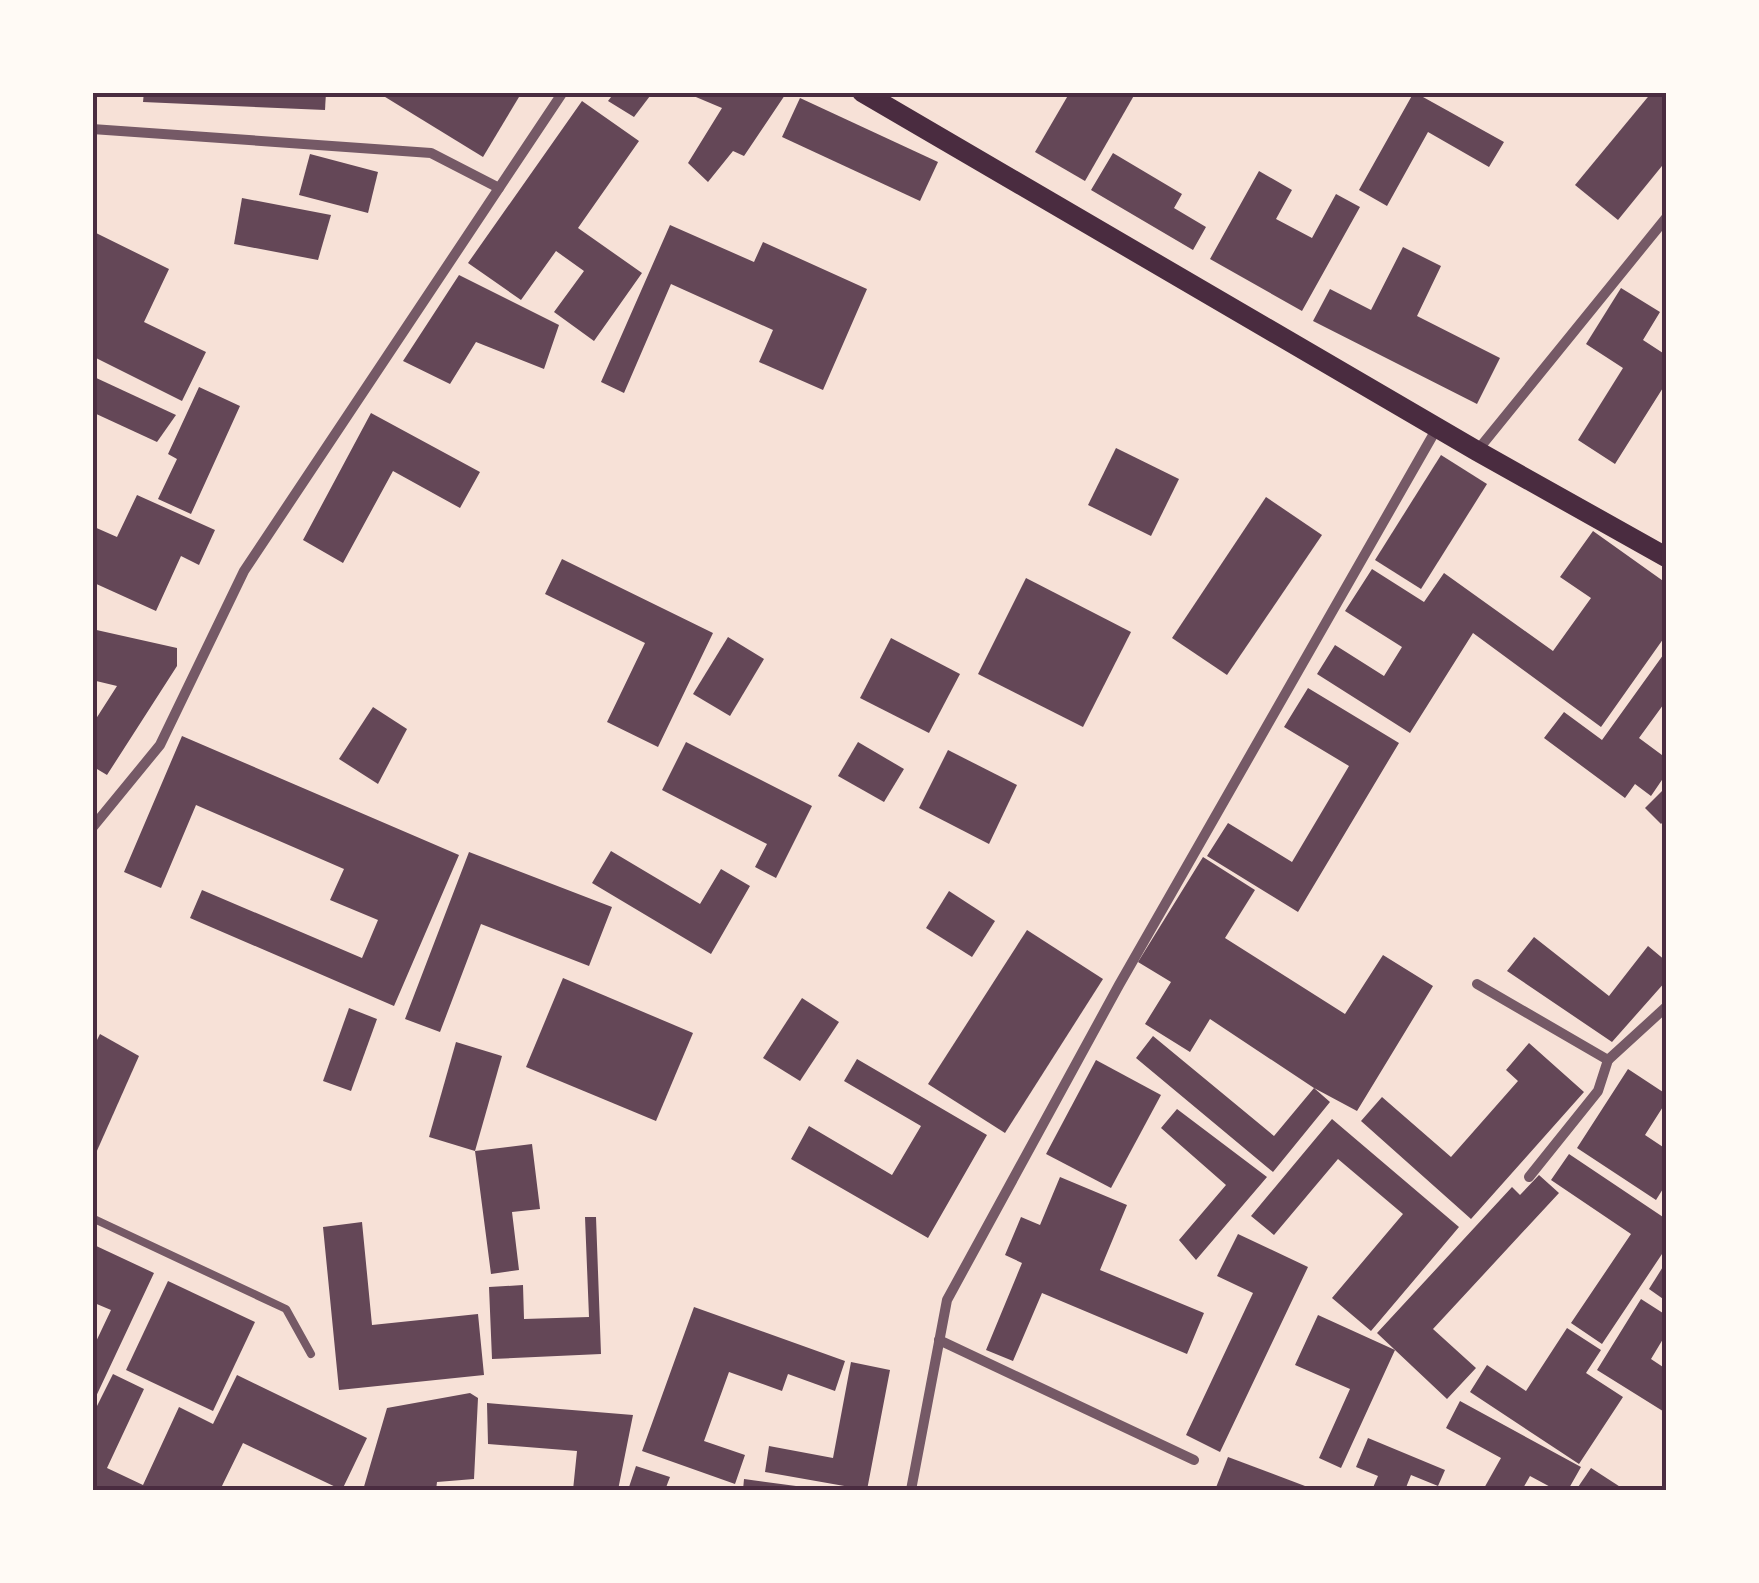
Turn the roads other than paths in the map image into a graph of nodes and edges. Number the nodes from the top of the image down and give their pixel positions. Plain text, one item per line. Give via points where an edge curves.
1 (564, 92) edge
2 (862, 92) edge
3 (92, 129) edge
4 (499, 188) junction
5 (1666, 218) edge
6 (1438, 428) junction
7 (1477, 451) junction
8 (1666, 557) edge
9 (92, 828) edge
10 (1477, 984) dead end
11 (1666, 1007) edge
12 (1608, 1060) junction
13 (1529, 1177) dead end
14 (92, 1218) edge
15 (939, 1340) junction
16 (311, 1354) dead end
17 (1194, 1460) dead end
18 (911, 1490) edge

1 - 4 street
2 - 6 main road
3 - 4 street via 431,153
4 - 9 street via 244,570 160,745
5 - 7 street
6 - 7 main road
6 - 15 street via 1109,1002 947,1300
7 - 8 main road
10 - 12 street
11 - 12 street
12 - 13 street via 1598,1091
14 - 16 lane via 286,1308
15 - 17 street
15 - 18 street

